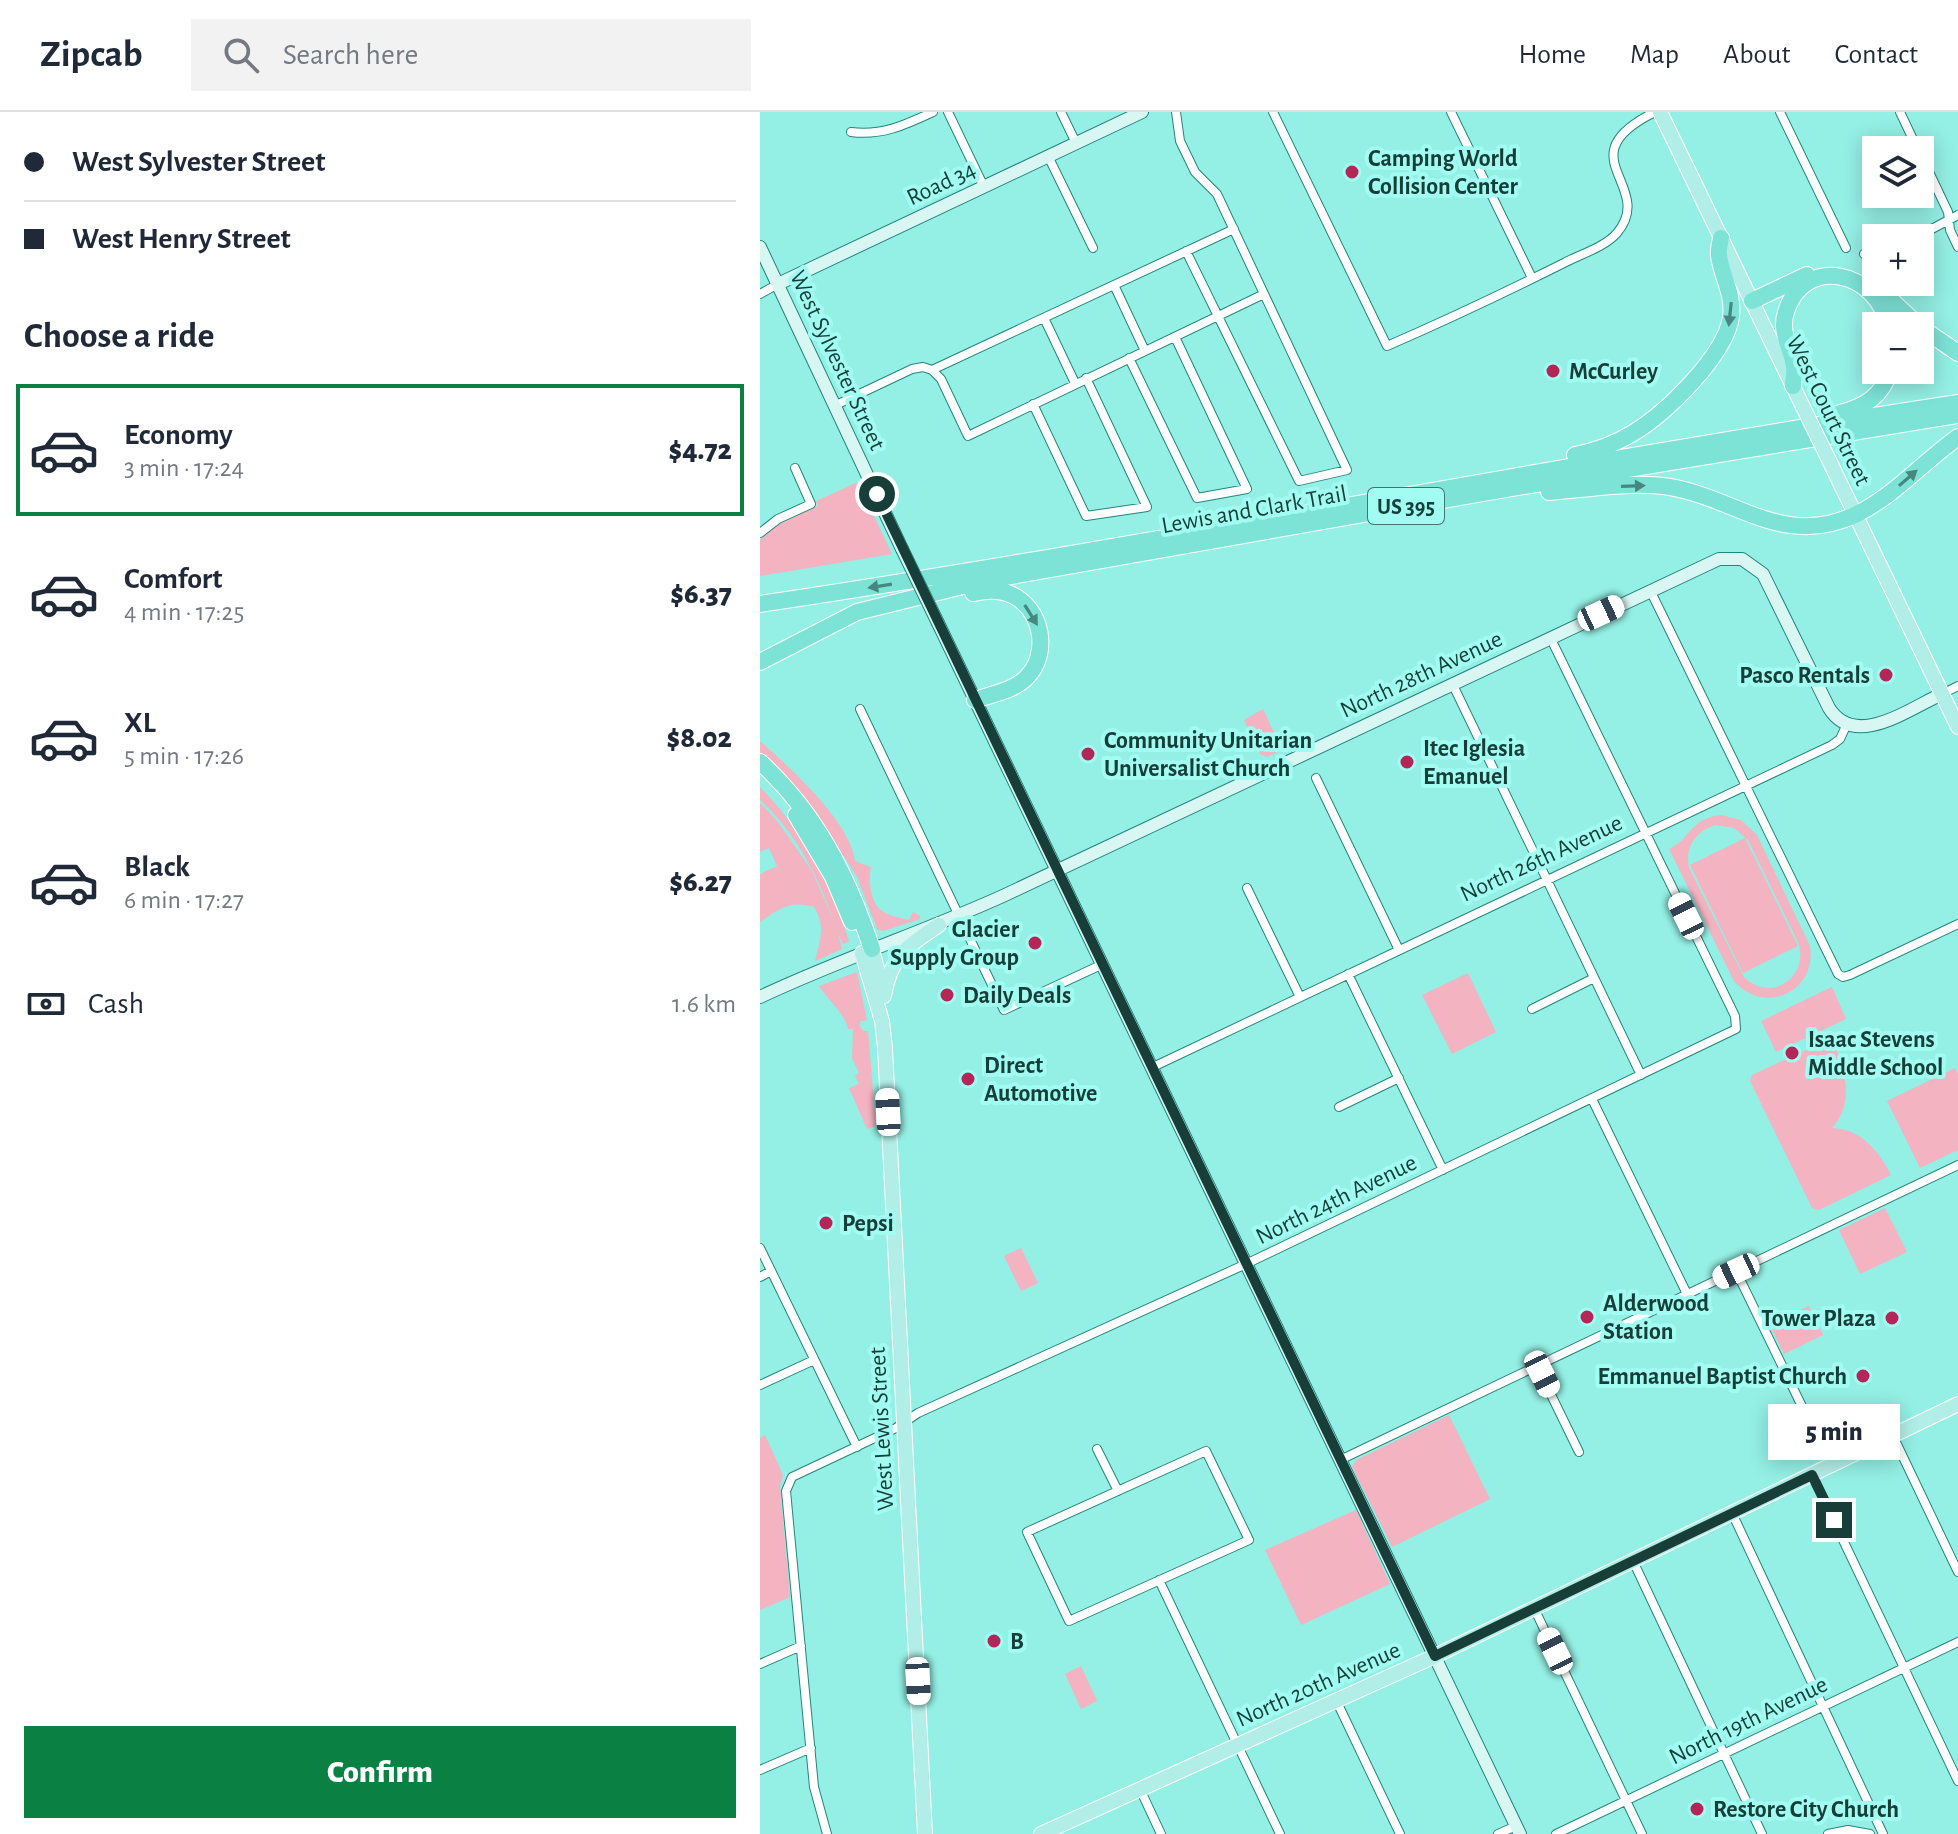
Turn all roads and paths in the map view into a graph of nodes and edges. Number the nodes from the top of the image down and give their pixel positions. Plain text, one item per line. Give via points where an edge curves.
1 (933, 112) edge
2 (948, 112) edge
3 (1061, 112) edge
4 (1142, 112) edge
5 (1176, 112) edge
6 (1273, 112) edge
7 (1451, 112) edge
8 (1657, 112) edge
9 (1780, 112) edge
10 (1900, 112) edge
11 (851, 132) dead end
12 (1911, 136) edge
13 (1076, 143) junction
14 (1048, 156) junction
15 (1934, 183) edge
16 (984, 187) junction
17 (1958, 215) edge
18 (1949, 221) junction
19 (1934, 228) edge
20 (1234, 229) junction
21 (1721, 238) junction
22 (760, 247) edge
23 (1958, 247) edge
24 (1093, 248) dead end
25 (1846, 248) dead end
26 (1186, 251) junction
27 (1532, 278) junction
28 (778, 284) junction
29 (1114, 285) junction
30 (760, 294) edge
31 (1264, 294) junction
32 (1752, 301) junction
33 (1883, 312) edge
34 (1903, 312) edge
35 (1218, 317) junction
36 (1044, 318) junction
37 (1175, 337) junction
38 (1934, 337) edge
39 (1145, 351) junction
40 (1958, 353) edge
41 (1129, 358) junction
42 (932, 370) junction
43 (1086, 378) junction
44 (1075, 383) junction
45 (1885, 384) edge
46 (1793, 386) junction
47 (1958, 403) edge
48 (1033, 404) junction
49 (836, 405) junction
50 (1958, 415) edge
51 (1818, 424) junction
52 (1958, 437) edge
53 (795, 468) dead end
54 (1524, 473) junction
55 (1500, 490) junction
56 (1855, 515) junction
57 (760, 533) edge
58 (1650, 590) junction
59 (760, 604) edge
60 (827, 625) junction
61 (1550, 637) junction
62 (760, 662) edge
63 (1452, 683) junction
64 (1958, 686) edge
65 (1942, 694) junction
66 (975, 700) junction
67 (860, 709) dead end
68 (1847, 724) junction
69 (1958, 727) edge
70 (760, 762) edge
71 (760, 776) edge
72 (1316, 778) dead end
73 (1745, 786) junction
74 (1646, 833) junction
75 (1058, 870) junction
76 (1547, 880) junction
77 (1247, 888) dead end
78 (959, 916) junction
79 (1958, 924) edge
80 (939, 925) junction
81 (1399, 950) junction
82 (867, 951) junction
83 (1103, 964) junction
84 (1348, 974) junction
85 (1594, 978) junction
86 (884, 996) junction
87 (760, 997) edge
88 (1300, 997) junction
89 (1532, 1009) dead end
90 (882, 1021) junction
91 (1153, 1067) junction
92 (1641, 1075) junction
93 (1399, 1078) junction
94 (1592, 1099) junction
95 (1339, 1107) dead end
96 (1958, 1165) edge
97 (1443, 1170) junction
98 (760, 1248) edge
99 (1246, 1264) junction
100 (771, 1271) junction
101 (1736, 1271) junction
102 (760, 1277) edge
103 (1687, 1294) junction
104 (814, 1360) junction
105 (1537, 1366) junction
106 (760, 1385) edge
107 (1958, 1404) edge
108 (904, 1422) junction
109 (1893, 1436) junction
110 (857, 1447) junction
111 (1097, 1449) dead end
112 (1579, 1452) dead end
113 (1340, 1460) junction
114 (1831, 1466) junction
115 (1812, 1475) junction
116 (1118, 1491) junction
117 (1732, 1513) junction
118 (1633, 1561) junction
119 (1958, 1572) edge
120 (1159, 1580) junction
121 (1534, 1608) junction
122 (1958, 1642) edge
123 (801, 1646) junction
124 (1435, 1656) junction
125 (760, 1664) edge
126 (1904, 1668) junction
127 (1336, 1700) junction
128 (1823, 1706) junction
129 (1238, 1745) junction
130 (811, 1748) junction
131 (1724, 1754) junction
132 (760, 1770) edge
133 (1958, 1781) edge
134 (1140, 1789) junction
135 (1626, 1800) junction
136 (1518, 1830) edge
137 (827, 1834) edge
138 (925, 1834) edge
139 (1042, 1834) edge
140 (1161, 1834) edge
141 (1280, 1834) edge
142 (1400, 1834) edge
143 (1498, 1834) edge
144 (1556, 1834) edge
145 (1642, 1834) edge
146 (1762, 1834) edge
147 (1828, 1834) edge
148 (1870, 1834) edge
149 (1883, 1834) edge

1 - 11 street via 891,130
2 - 16 street
3 - 13 street
4 - 13 street, Road 34
5 - 20 street via 1179,137 1195,172 1216,191
6 - 27 street via 1387,346
7 - 27 street
8 - 21 main road, West Court Street
8 - 27 street via 1625,129 1615,147 1614,162 1628,205 1619,231
9 - 25 street
10 - 12 street
13 - 14 street, Road 34
14 - 16 street, Road 34
14 - 24 street
15 - 18 street
16 - 28 street, Road 34
17 - 18 street
18 - 19 street
18 - 23 street
20 - 26 street
20 - 31 street
21 - 32 main road, West Court Street
21 -> 54 highway via 1719,255 1731,316 1711,361 1631,434
22 - 28 street, West Sylvester Street
26 - 29 street
26 - 35 street
28 - 30 street, Road 34
28 - 49 street, West Sylvester Street
29 - 36 street
29 - 39 street
31 - 35 street
31 - 35 street via 1347,470 1299,481
32 - 34 highway via 1816,271 1841,268 1865,277
32 - 46 main road, West Court Street
33 - 46 highway via 1864,285 1837,276 1810,282 1794,296 1784,321
35 - 37 street
36 - 42 street
36 - 44 street
37 - 39 street
37 - 41 street via 1247,489 1197,498
38 - 40 highway
39 - 41 street
41 - 43 street
42 - 48 street via 968,436
42 - 49 street via 912,369
43 - 44 street
43 - 48 street via 1147,507 1086,516
44 - 48 street
45 - 51 highway via 1873,399
46 - 56 main road, West Court Street, bridge
47 - 51 highway, Lewis and Clark Trail / US 395
49 - 66 street, West Sylvester Street, bridge
50 - 55 highway, Lewis and Clark Trail / US 395
51 - 54 highway, Lewis and Clark Trail / US 395
56 -> 52 highway
53 - 57 street via 811,504
54 -> 59 highway, Lewis and Clark Trail / US 395
55 -> 56 highway via 1518,494 1668,487 1795,527
55 - 60 highway, Lewis and Clark Trail / US 395 via 983,581 857,612
56 - 65 main road, West Court Street
58 - 61 street, North 28th Avenue
58 - 68 street, North 28th Avenue via 1715,560 1737,558 1753,565 1765,577 1829,708
58 - 73 street
60 - 62 highway, Lewis and Clark Trail / US 395
60 -> 66 highway via 972,593 1009,593 1037,622 1039,658 1021,683
61 - 63 street, North 28th Avenue
61 - 74 street
63 - 75 street, North 28th Avenue
63 - 76 street
64 - 65 street
65 - 68 street via 1873,726
65 - 69 main road, West Court Street
66 - 75 street, West Sylvester Street
67 - 78 street
68 - 73 street, North 26th Avenue via 1835,744
70 - 82 highway via 800,803 829,846 853,896
71 - 82 highway via 812,841
72 - 81 street
73 - 74 street, North 26th Avenue
73 - 79 street via 1840,976
74 - 76 street, North 26th Avenue
74 - 92 street, North 24th Avenue via 1737,1025
75 - 78 street, North 28th Avenue
75 - 83 street, West Sylvester Street
76 - 81 street, North 26th Avenue
76 - 85 street
77 - 88 street
78 - 80 street, North 28th Avenue
78 - 83 street via 1004,1010
80 - 82 street, North 28th Avenue
80 - 86 main road via 896,958
81 - 84 street, North 26th Avenue
82 - 86 main road, West Lewis Street
82 - 87 street, North 28th Avenue
82 - 90 main road, West Lewis Street
83 - 91 street, West Sylvester Street
84 - 88 street, North 26th Avenue
84 - 93 street
85 - 89 street
85 - 92 street
86 - 90 main road, West Lewis Street
88 - 91 street, North 26th Avenue
90 - 108 main road, West Lewis Street
91 - 99 street, West Sylvester Street
92 - 94 street, North 24th Avenue
93 - 95 street
93 - 97 street
94 - 97 street, North 24th Avenue
94 - 103 street
96 - 101 street
97 - 99 street, North 24th Avenue
98 - 100 street
99 - 108 street, North 24th Avenue
99 - 113 street, West Sylvester Street
100 - 102 street
100 - 104 street
101 - 103 street
101 - 114 street
103 - 105 street
104 - 106 street
104 - 110 street
105 - 112 street
105 - 113 street
107 - 109 main road, North 20th Avenue
108 - 110 street, North 24th Avenue
108 - 138 main road, West Lewis Street
109 - 114 main road, North 20th Avenue
109 - 119 street
110 - 123 street, North 24th Avenue via 796,1475 786,1491
111 - 116 street
113 - 124 street, West Sylvester Street
114 - 115 main road, North 20th Avenue
115 - 117 main road, North 20th Avenue
115 - 126 street
116 - 120 street via 1206,1451 1249,1540
116 - 120 street via 1027,1532 1069,1621
117 - 118 main road, North 20th Avenue
117 - 128 street
118 - 121 main road, North 20th Avenue
118 - 131 street
120 - 129 street
121 - 124 main road, North 20th Avenue
121 - 135 street
122 - 126 street, North 19th Avenue
123 - 125 street
123 - 130 street
124 - 127 main road, North 20th Avenue
124 - 136 street, West Sylvester Street
126 - 128 street, North 19th Avenue
126 - 133 street
127 - 129 main road, North 20th Avenue
127 - 142 street
128 - 131 street, North 19th Avenue
128 - 149 street
129 - 134 main road, North 20th Avenue
129 - 141 street
130 - 132 street
130 - 137 street via 817,1805
131 - 135 street, North 19th Avenue
131 - 146 street
134 - 139 main road, North 20th Avenue
134 - 140 street
135 - 144 street, North 19th Avenue
135 - 145 street
136 - 143 street
147 - 148 street

